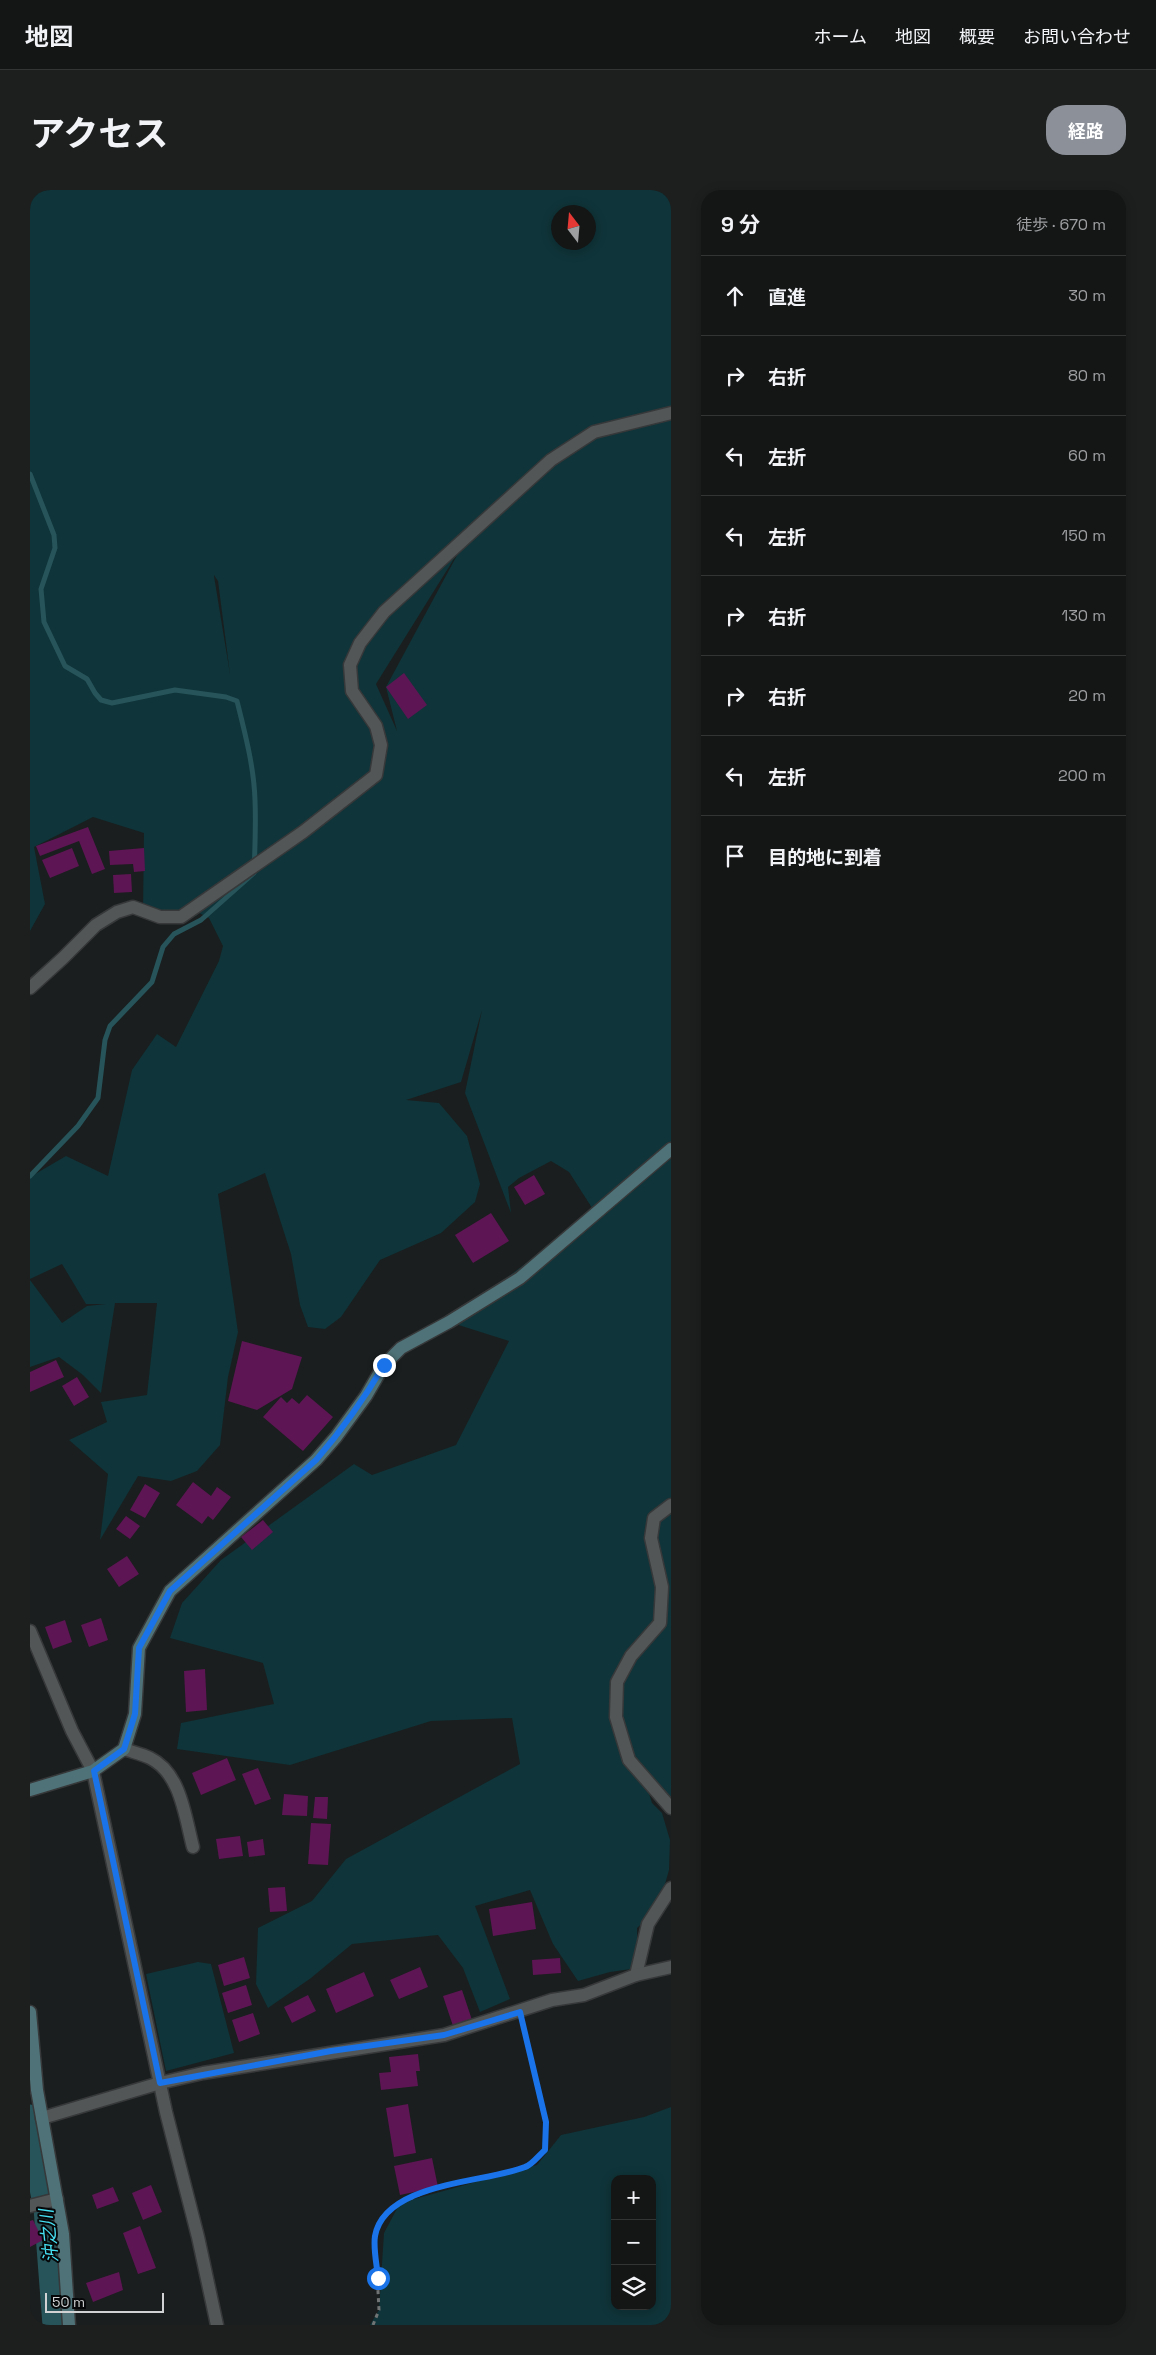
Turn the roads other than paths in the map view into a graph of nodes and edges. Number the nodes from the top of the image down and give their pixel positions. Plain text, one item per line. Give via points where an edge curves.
1 (671, 413) edge
2 (30, 988) edge
3 (671, 1149) edge
4 (671, 1505) edge
5 (30, 1631) edge
6 (124, 1749) junction
7 (94, 1771) junction
8 (30, 1790) edge
9 (671, 1808) edge
10 (193, 1847) dead end
11 (671, 1888) edge
12 (671, 1967) edge
13 (636, 1975) junction
14 (30, 2012) edge
15 (160, 2083) junction
16 (42, 2118) junction
17 (57, 2199) junction
18 (30, 2206) edge
19 (69, 2325) edge
20 (217, 2325) edge

1 - 2 street via 594,432 551,460 384,612 360,643 350,665 352,691 376,726 381,745 376,775 303,832 180,917 160,917 133,908 117,912 96,925
3 - 6 street via 520,1278 401,1348 384,1365 361,1403 316,1460 170,1591 139,1648 135,1714
4 - 9 street via 654,1518 651,1538 662,1587 660,1624 631,1656 617,1682 616,1718 629,1760
5 - 7 street via 72,1730
6 - 7 street
6 - 10 street via 151,1758 165,1768 176,1784
7 - 8 street
7 - 15 street
11 - 13 street via 648,1924
12 - 13 street
13 - 15 street via 584,1995 552,2000 444,2035 331,2051
14 - 16 street
15 - 16 street
15 - 20 street
16 - 17 street
17 - 18 street
17 - 19 street via 63,2234

